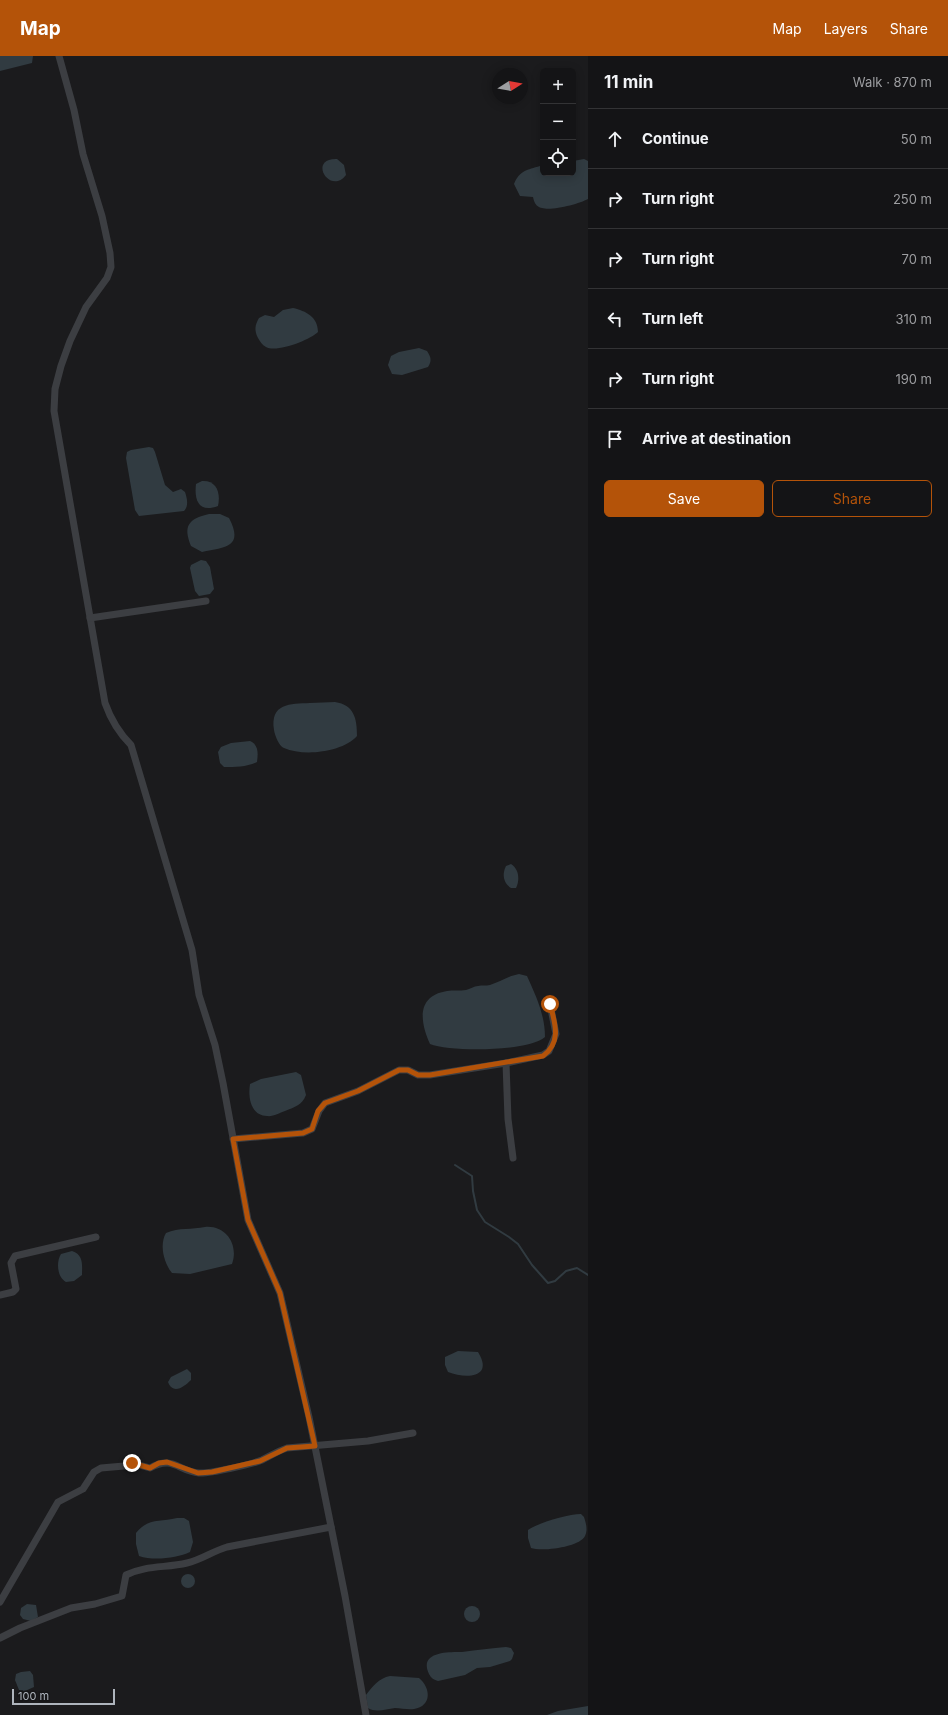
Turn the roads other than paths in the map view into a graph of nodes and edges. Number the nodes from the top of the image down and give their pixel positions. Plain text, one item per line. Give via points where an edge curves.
1 (59, 56) edge
2 (206, 601) dead end
3 (90, 618) junction
4 (550, 1004) dead end
5 (506, 1063) junction
6 (233, 1139) junction
7 (514, 1158) dead end
8 (96, 1236) dead end
9 (0, 1295) edge
10 (413, 1433) dead end
11 (315, 1446) junction
12 (331, 1527) junction
13 (0, 1602) edge
14 (0, 1638) edge
15 (366, 1715) edge

1 - 3 street via 83,154 102,216 111,267 107,278 86,307 61,366 55,389 54,411
2 - 3 street
3 - 6 street via 105,702 110,718 131,745 192,950 199,996 215,1045
4 - 5 street via 556,1034 549,1051 543,1056
5 - 6 street via 430,1075 399,1070 358,1091 325,1103 318,1111 310,1131
5 - 7 street via 508,1119
6 - 11 street via 248,1220 280,1293
8 - 9 street via 15,1256 11,1263 16,1289
10 - 11 street via 368,1441
11 - 12 street
11 - 13 street via 287,1448 260,1461 212,1472 198,1473 167,1462 150,1468 132,1463 101,1468 94,1472 83,1489 58,1502
12 - 14 street via 215,1550 188,1563 134,1571 126,1575 121,1597 71,1608
12 - 15 street

